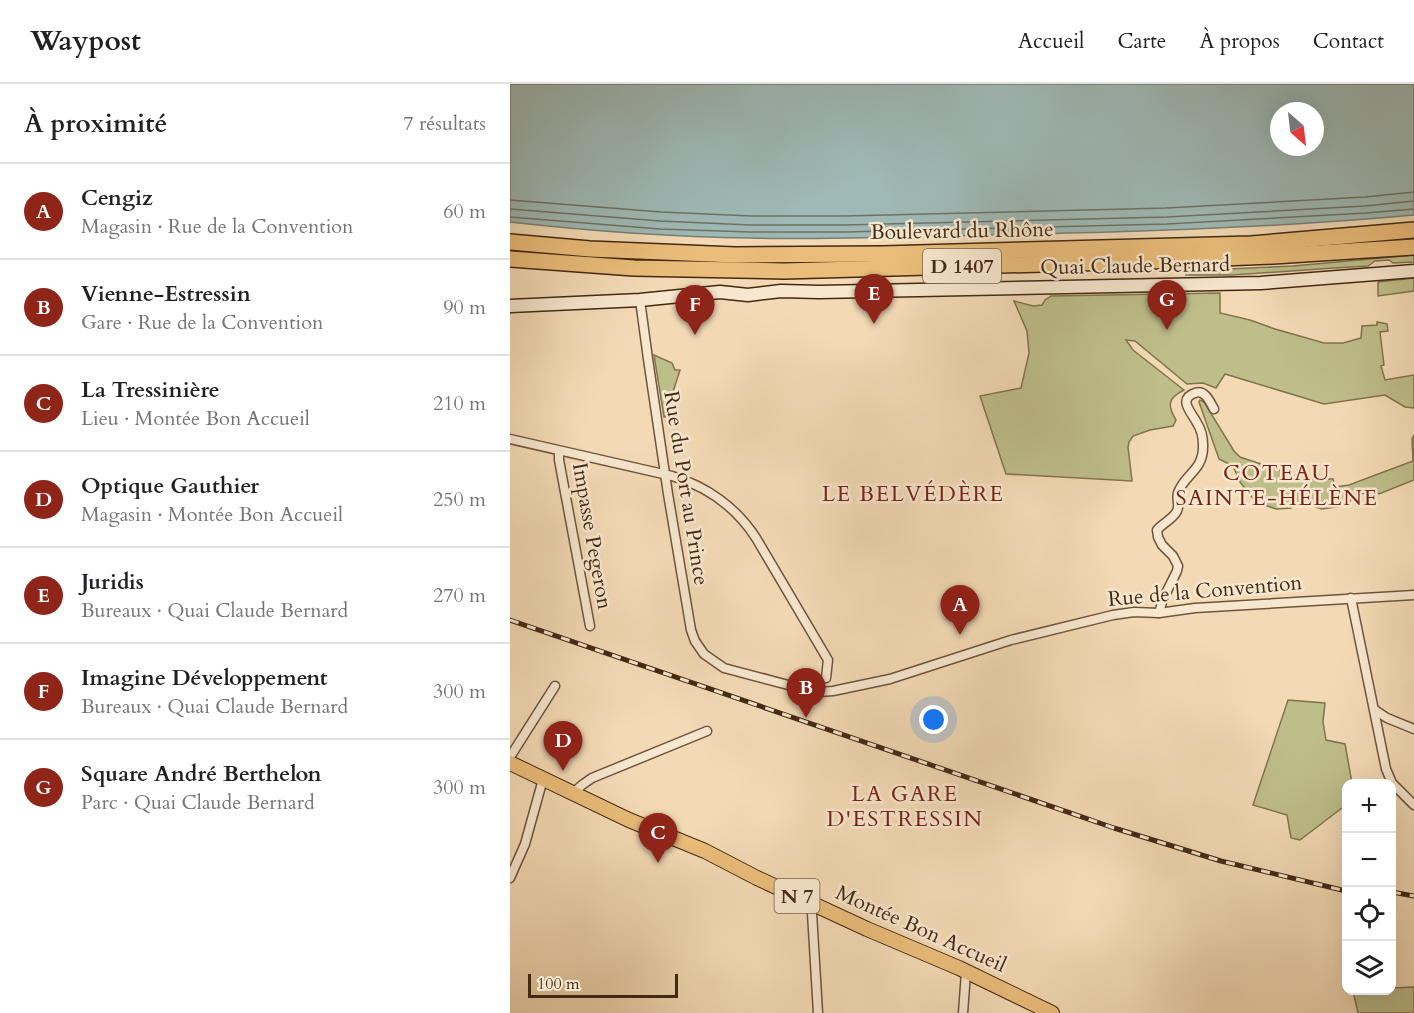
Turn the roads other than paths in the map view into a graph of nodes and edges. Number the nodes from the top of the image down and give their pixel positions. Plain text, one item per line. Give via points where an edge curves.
1 (1414, 230) edge
2 (510, 242) edge
3 (1414, 247) edge
4 (510, 259) edge
5 (1414, 271) edge
6 (640, 300) junction
7 (510, 306) edge
8 (1214, 409) dead end
9 (510, 439) edge
10 (560, 451) junction
11 (666, 475) junction
12 (1414, 595) edge
13 (1351, 598) junction
14 (1159, 613) junction
15 (590, 626) dead end
16 (724, 668) joint
17 (826, 678) dead end
18 (555, 686) dead end
19 (1375, 710) junction
20 (1414, 729) edge
21 (707, 731) dead end
22 (510, 757) edge
23 (510, 764) edge
24 (543, 779) junction
25 (573, 793) junction
26 (1414, 805) edge
27 (510, 878) edge
28 (813, 904) junction
29 (966, 972) junction
30 (818, 1013) edge
31 (963, 1013) edge
32 (1052, 1013) edge

1 - 2 highway, Boulevard du Rhône / D 1407 via 1251,244 859,254 735,255
3 - 4 highway, Boulevard du Rhône / D 1407 via 1149,261 784,271 634,268
5 - 6 main road, Quai Claude Bernard via 1261,283 781,291 748,295 720,292
6 - 7 main road, Quai Claude Bernard
6 - 11 street, Rue du Port au Prince
8 - 14 street via 1200,392 1187,400 1201,431 1203,446 1196,470 1178,493 1177,511 1157,530 1162,545 1178,566
9 - 10 street
10 - 11 street
10 - 15 street, Impasse Pegeron
11 - 16 street, Rue du Port au Prince via 691,630 704,654
11 - 17 street via 707,490 747,523 828,660
12 - 13 street, Rue de la Convention
13 - 14 street, Rue de la Convention
13 - 19 street
14 - 16 street, Rue de la Convention via 1113,615 1011,640 912,673 833,691 819,692
18 - 22 street
19 - 20 street
19 - 26 street via 1386,769 1392,783
21 - 25 street via 592,778
23 - 24 main road, N 7
24 - 25 main road, Montée Bon Accueil / N 7
24 - 27 street via 525,844
25 - 28 main road, Montée Bon Accueil / N 7
28 - 29 main road, Montée Bon Accueil / N 7
28 - 30 street
29 - 31 street
29 - 32 main road, Montée Bon Accueil / N 7

